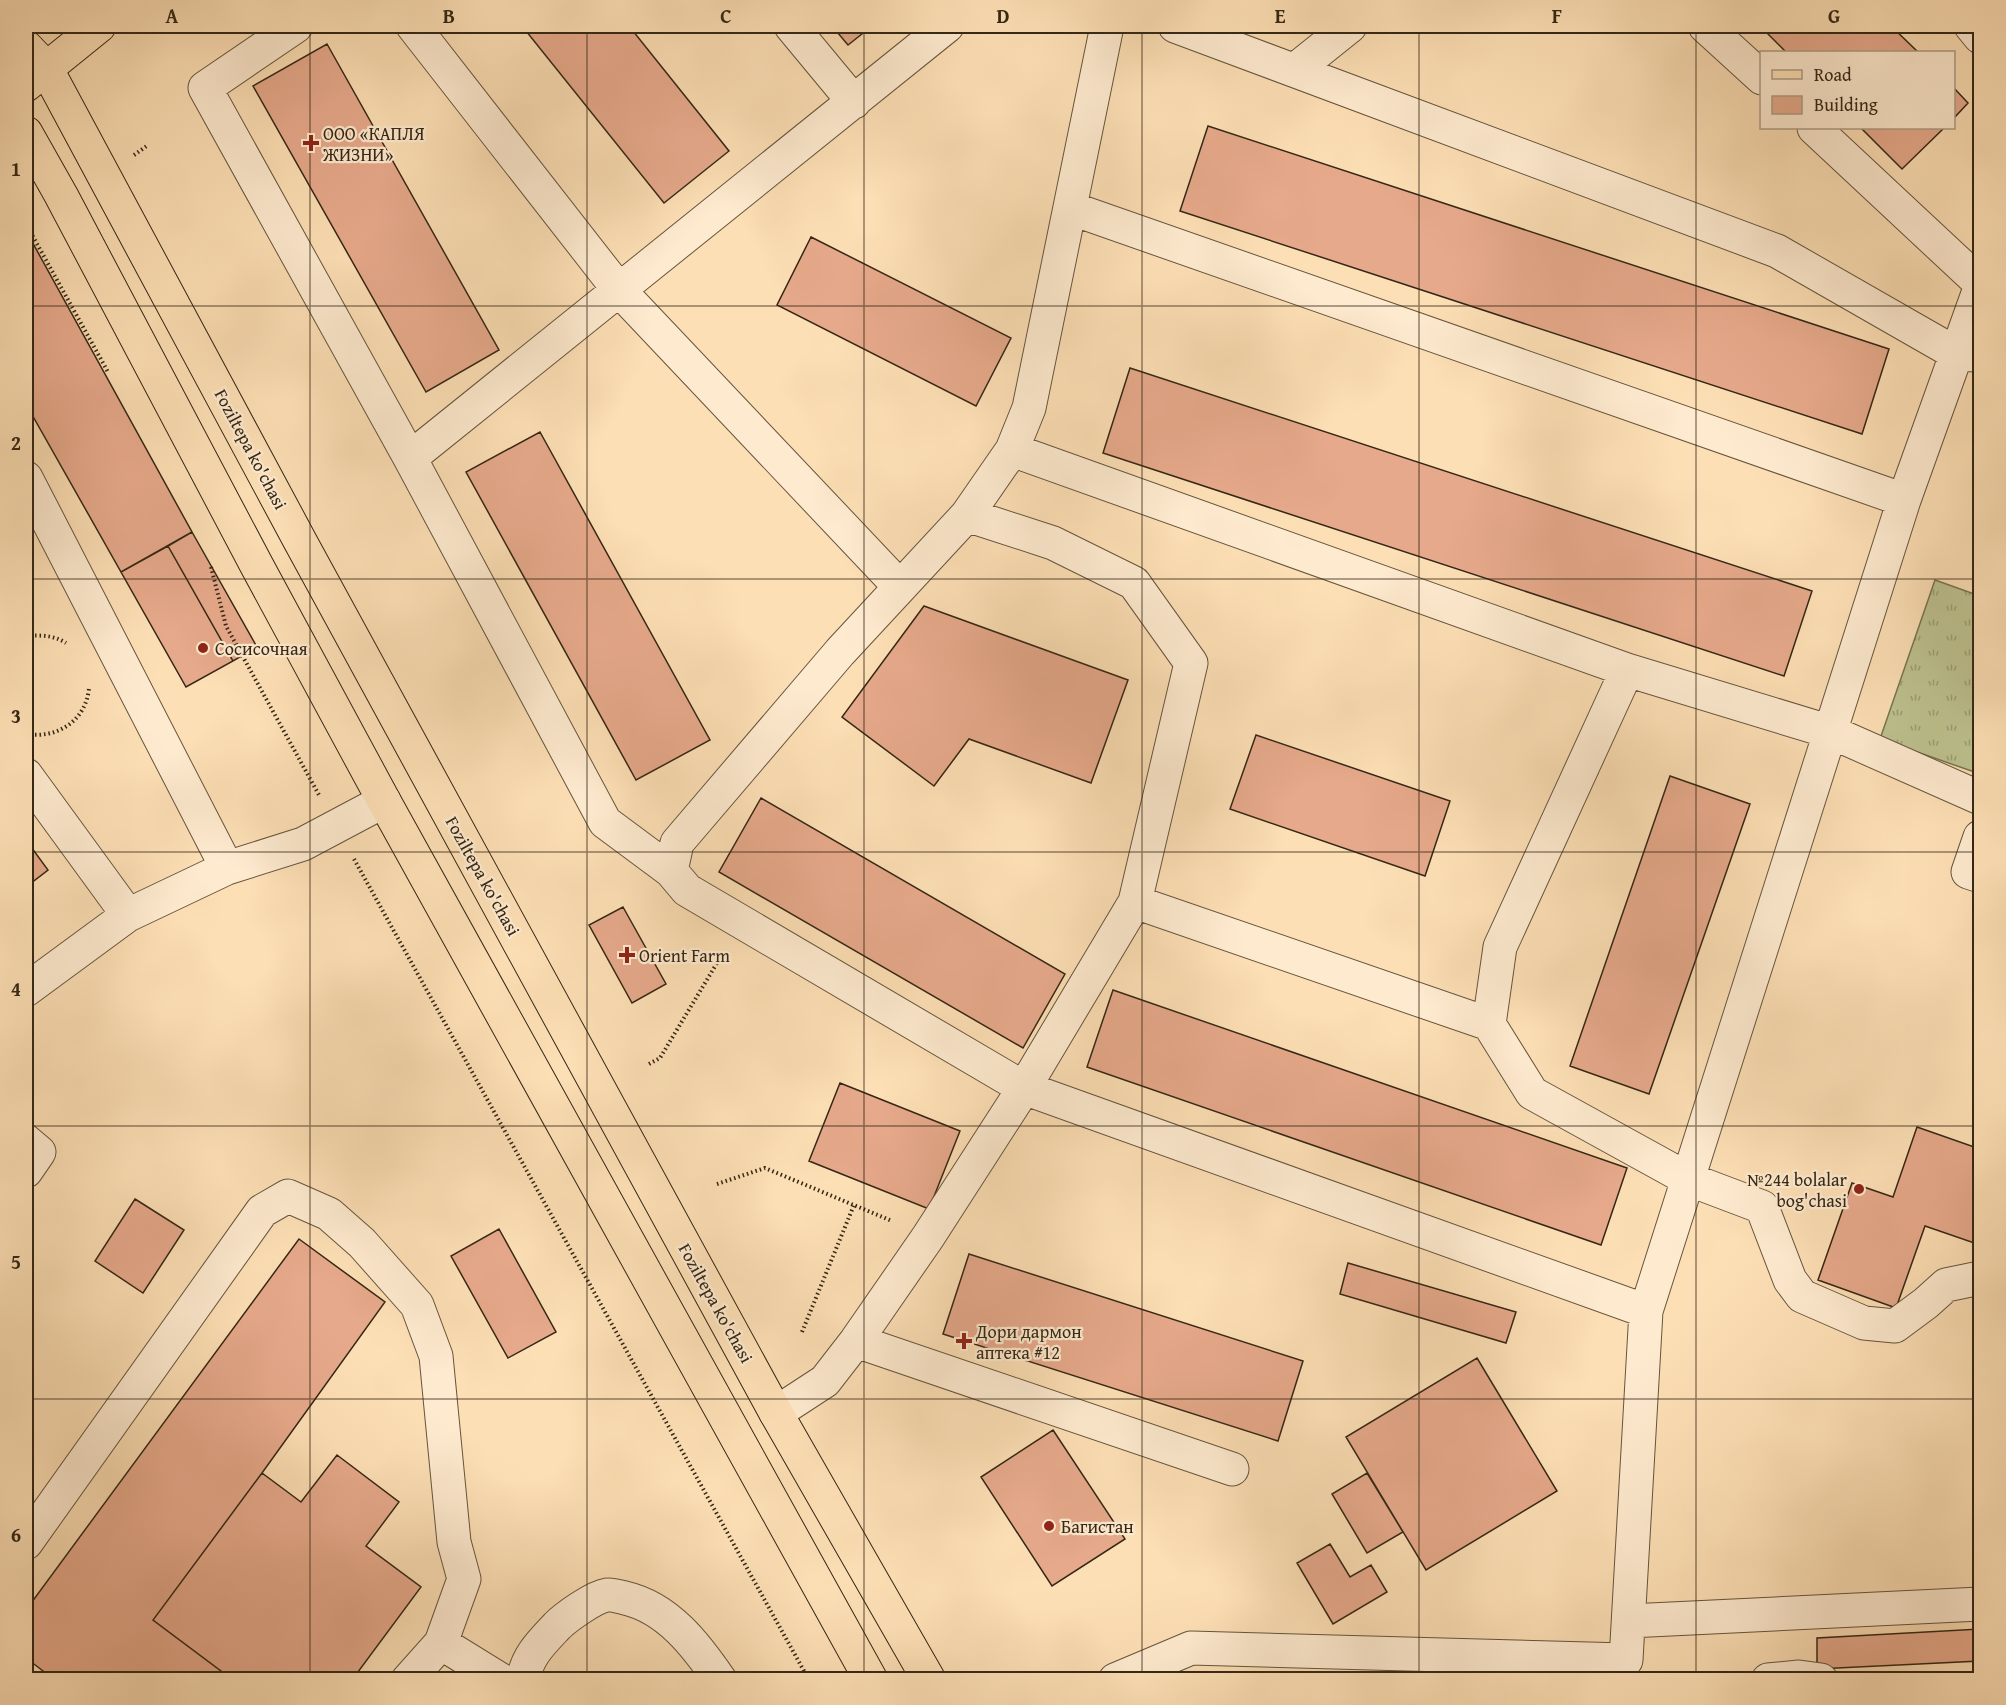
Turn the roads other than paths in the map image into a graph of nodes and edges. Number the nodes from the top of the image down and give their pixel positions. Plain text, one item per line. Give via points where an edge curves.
1 (99, 26) edge
2 (296, 26) edge
3 (413, 26) edge
4 (791, 26) edge
5 (947, 26) edge
6 (1107, 26) edge
7 (1175, 26) edge
8 (1350, 26) edge
9 (1705, 26) edge
10 (1971, 26) edge
11 (1980, 37) edge
12 (32, 67) edge
13 (1295, 70) junction
14 (1760, 77) edge
15 (854, 102) junction
16 (1815, 129) edge
17 (26, 133) edge
18 (1070, 208) junction
19 (1980, 285) edge
20 (619, 290) junction
21 (1969, 354) edge
22 (1012, 450) junction
23 (410, 458) junction
24 (26, 478) edge
25 (1905, 500) junction
26 (968, 515) junction
27 (900, 587) junction
28 (1627, 670) junction
29 (1831, 732) junction
30 (26, 775) edge
31 (1980, 798) edge
32 (384, 801) junction
33 (1980, 837) edge
34 (227, 868) junction
35 (671, 871) junction
36 (1980, 876) edge
37 (1135, 902) junction
38 (128, 915) junction
39 (26, 990) edge
40 (1489, 1024) junction
41 (1024, 1088) junction
42 (26, 1141) edge
43 (26, 1171) edge
44 (1688, 1179) junction
45 (1980, 1278) edge
46 (1646, 1311) junction
47 (856, 1341) junction
48 (776, 1413) junction
49 (1232, 1469) dead end
50 (26, 1544) edge
51 (1980, 1604) edge
52 (1629, 1622) junction
53 (441, 1643) junction
54 (1626, 1670) edge
55 (408, 1680) edge
56 (501, 1680) edge
57 (523, 1680) edge
58 (720, 1680) edge
59 (871, 1680) edge
60 (929, 1680) edge
61 (1115, 1680) edge
62 (1768, 1680) edge
63 (1821, 1680) edge

1 - 12 main road
2 - 23 lane via 205,88
3 - 20 lane
4 - 15 lane
5 - 15 lane
6 - 18 lane
7 - 13 lane
8 - 13 lane
9 - 14 lane
10 - 11 lane
12 - 48 main road, Foziltepa ko'chasi via 300,541
13 - 21 lane via 1777,251
15 - 20 lane
16 - 19 lane
17 - 32 main road
18 - 22 lane via 1029,408
18 - 25 lane
19 - 21 lane
20 - 23 lane
20 - 27 lane
21 - 25 lane
22 - 26 lane
22 - 28 lane
23 - 35 lane via 605,822
24 - 34 lane
25 - 29 lane
26 - 27 lane
26 - 37 lane via 1053,543 1134,583 1191,663
27 - 35 lane via 677,843
28 - 29 lane
28 - 40 lane via 1500,947
29 - 31 lane
29 - 44 lane
30 - 38 lane
32 - 34 lane via 303,844
32 - 59 main road
33 - 36 lane via 1968,872
34 - 38 lane
35 - 41 lane via 687,890
37 - 40 lane
37 - 41 lane
38 - 39 lane
40 - 44 lane via 1532,1093
41 - 46 lane
41 - 47 lane
42 - 43 lane via 39,1152
44 - 45 lane via 1762,1207 1790,1280 1802,1296 1864,1323 1895,1326 1946,1286
44 - 46 lane
46 - 52 lane
47 - 48 lane via 825,1381
47 - 49 lane
48 - 60 main road, Foziltepa ko'chasi
50 - 53 lane via 262,1211 288,1196 329,1214 362,1243 417,1305 436,1356 454,1542 464,1579
51 - 52 lane
52 - 54 lane
53 - 55 lane
53 - 56 lane
54 - 61 lane via 1191,1648
57 - 58 lane via 525,1666 538,1646 568,1615 608,1594 637,1601 665,1616 692,1642
62 - 63 lane

